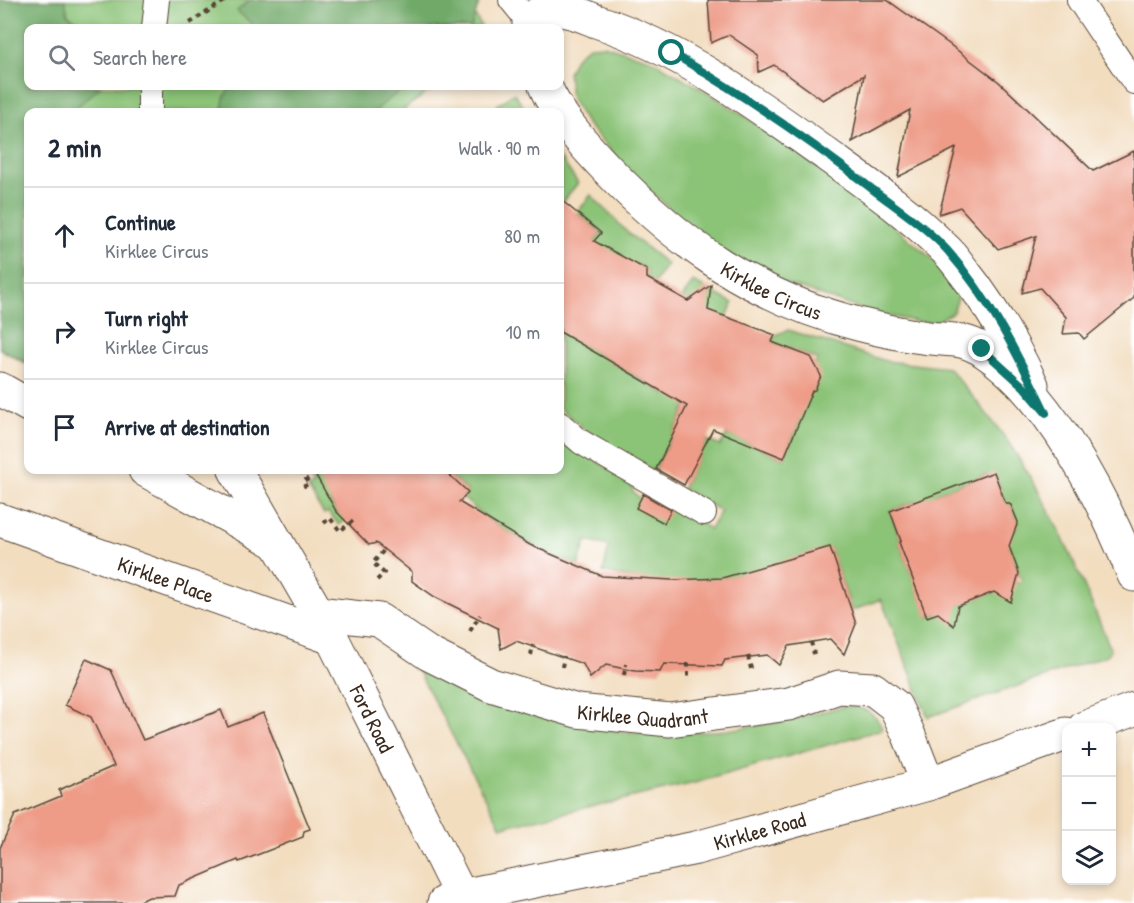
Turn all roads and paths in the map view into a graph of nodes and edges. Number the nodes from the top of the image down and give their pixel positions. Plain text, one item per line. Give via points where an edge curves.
1 (157, 0) edge
2 (226, 0) edge
3 (1064, 0) edge
4 (1079, 0) edge
5 (523, 17) edge
6 (154, 24) edge
7 (188, 24) edge
8 (1109, 46) junction
9 (1134, 82) edge
10 (150, 90) edge
11 (547, 90) edge
12 (150, 108) edge
13 (559, 108) edge
14 (564, 117) edge
15 (0, 389) edge
16 (24, 403) edge
17 (1046, 413) junction
18 (564, 427) edge
19 (152, 474) edge
20 (237, 474) edge
21 (303, 474) edge
22 (302, 487) dead end
23 (704, 513) dead end
24 (0, 520) edge
25 (354, 520) dead end
26 (324, 523) dead end
27 (277, 543) junction
28 (384, 550) dead end
29 (1134, 575) edge
30 (377, 580) dead end
31 (324, 626) junction
32 (1134, 709) edge
33 (1097, 723) edge
34 (1062, 735) edge
35 (928, 784) junction
36 (456, 901) edge

1 - 6 lane
2 - 7 path
3 - 8 lane
4 - 8 lane
5 - 17 street, Kirklee Circus via 567,10 624,30 723,83 849,171 946,249 1010,339
8 - 9 lane
10 - 12 lane
11 - 13 street, Kirklee Circus
14 - 17 street, Kirklee Circus via 594,156 653,215 714,263 824,314 898,333 970,343 1008,371
15 - 16 street
17 - 29 street, Kirklee Circus via 1082,468
18 - 23 lane via 581,442
19 - 27 street
20 - 27 street, Ford Road
21 - 22 path via 309,484
24 - 31 street, Kirklee Place
25 - 26 path via 340,531 330,518
27 - 31 street, Ford Road
28 - 30 path via 373,563 384,573
31 - 35 street, Kirklee Quadrant via 379,620 429,654 491,685 577,711 670,720 789,704 839,687 873,689 895,706
31 - 36 street, Ford Road
32 - 33 street
34 - 35 street, Kirklee Road
35 - 36 street, Kirklee Road via 696,848

